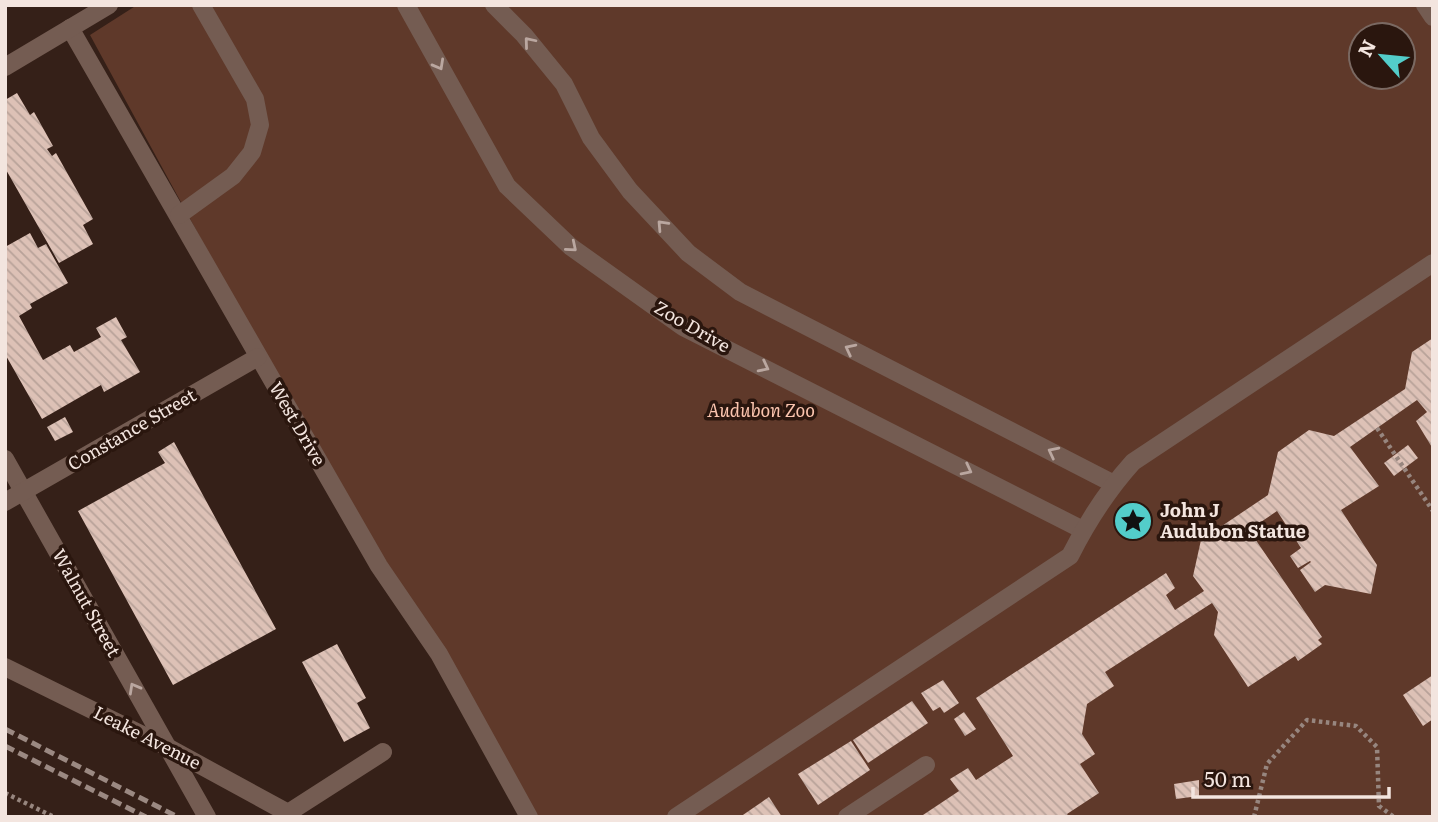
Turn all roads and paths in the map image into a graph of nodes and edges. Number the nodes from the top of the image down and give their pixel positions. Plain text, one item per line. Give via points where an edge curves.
1 (109, 5) edge
2 (201, 5) edge
3 (406, 5) edge
4 (494, 5) edge
5 (1425, 5) edge
6 (1433, 17) edge
7 (70, 28) junction
8 (5, 67) edge
9 (179, 215) junction
10 (1433, 263) edge
11 (258, 357) junction
12 (1377, 428) dead end
13 (5, 459) edge
14 (1114, 484) junction
15 (24, 492) junction
16 (5, 502) edge
17 (1433, 511) edge
18 (1083, 530) junction
19 (5, 667) edge
20 (167, 747) junction
21 (383, 752) dead end
22 (926, 765) dead end
23 (5, 793) edge
24 (54, 817) edge
25 (208, 817) edge
26 (528, 817) edge
27 (676, 817) edge
28 (847, 817) edge
29 (1254, 817) edge
30 (1394, 817) edge

1 - 7 street
2 - 9 street via 255,99 260,125 253,152 233,176
3 -> 18 street, Zoo Drive via 507,186 571,247 683,327
14 -> 4 street via 740,292 688,253 630,191 591,138 564,84
5 - 6 street
7 - 8 street
7 - 9 street, West Drive
9 - 11 street, West Drive
10 - 14 street via 1133,462
11 - 15 street, Constance Street
11 - 26 street, West Drive via 379,566 439,654
12 - 17 path
13 - 15 street, Walnut Street
14 - 18 street
15 - 16 street, Constance Street
20 -> 15 street, Walnut Street
18 - 27 street via 1070,556
19 - 20 street, Leake Avenue
20 - 21 street, Leake Avenue via 288,813
20 - 25 street, Walnut Street
22 - 28 street
23 - 24 path
29 - 30 path via 1267,764 1307,720 1356,726 1377,747 1379,806

